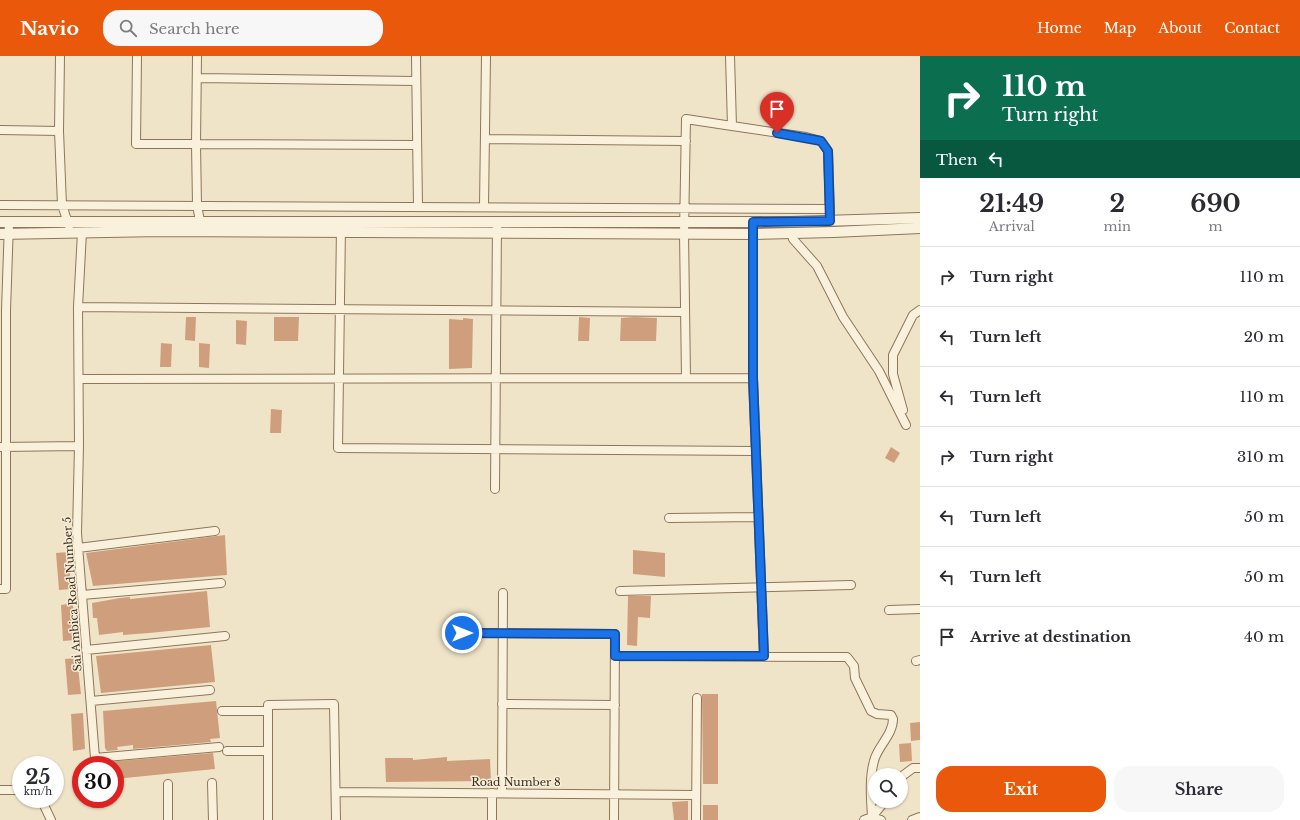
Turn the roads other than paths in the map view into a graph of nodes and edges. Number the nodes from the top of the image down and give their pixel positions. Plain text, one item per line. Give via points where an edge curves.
1 (60, 56) edge
2 (136, 56) edge
3 (197, 56) edge
4 (416, 56) edge
5 (486, 56) edge
6 (730, 56) edge
7 (197, 78) junction
8 (416, 81) junction
9 (732, 126) junction
10 (0, 130) edge
11 (59, 131) junction
12 (485, 139) junction
13 (686, 140) junction
14 (196, 144) junction
15 (417, 145) junction
16 (197, 205) junction
17 (0, 206) edge
18 (62, 206) junction
19 (418, 207) junction
20 (484, 207) junction
21 (686, 207) junction
22 (830, 209) junction
23 (920, 218) edge
24 (830, 221) junction
25 (5, 222) edge
26 (68, 222) junction
27 (686, 222) junction
28 (753, 222) junction
29 (791, 222) junction
30 (201, 227) junction
31 (497, 227) junction
32 (341, 228) junction
33 (920, 228) edge
34 (82, 232) junction
35 (70, 233) junction
36 (684, 233) junction
37 (792, 233) junction
38 (5, 234) edge
39 (753, 234) junction
40 (78, 306) junction
41 (339, 309) junction
42 (497, 310) junction
43 (920, 310) edge
44 (3, 311) edge
45 (685, 312) junction
46 (686, 378) junction
47 (753, 378) junction
48 (79, 379) junction
49 (339, 379) junction
50 (496, 379) junction
51 (3, 380) edge
52 (79, 446) junction
53 (3, 447) edge
54 (495, 449) junction
55 (756, 451) junction
56 (495, 489) dead end
57 (3, 515) edge
58 (758, 517) junction
59 (669, 518) dead end
60 (215, 531) dead end
61 (78, 548) junction
62 (221, 583) dead end
63 (851, 585) dead end
64 (0, 589) edge
65 (761, 589) junction
66 (620, 591) dead end
67 (503, 593) dead end
68 (82, 595) junction
69 (920, 608) edge
70 (889, 610) dead end
71 (462, 633) dead end
72 (503, 633) junction
73 (225, 636) dead end
74 (86, 650) junction
75 (615, 656) junction
76 (764, 656) junction
77 (210, 690) dead end
78 (697, 698) dead end
79 (91, 701) junction
80 (502, 704) junction
81 (615, 705) junction
82 (268, 708) junction
83 (222, 711) dead end
84 (219, 747) dead end
85 (227, 751) dead end
86 (268, 751) junction
87 (920, 768) edge
88 (908, 772) edge
89 (212, 783) dead end
90 (168, 784) dead end
91 (0, 790) edge
92 (12, 790) edge
93 (336, 792) junction
94 (492, 793) junction
95 (502, 793) junction
96 (614, 793) junction
97 (696, 794) junction
98 (45, 808) edge
99 (878, 808) edge
100 (920, 817) edge
101 (868, 819) edge
102 (51, 820) edge
103 (168, 820) edge
104 (213, 820) edge
105 (268, 820) edge
106 (336, 820) edge
107 (492, 820) edge
108 (614, 820) edge
109 (696, 820) edge
110 (881, 820) edge
111 (912, 820) edge

1 - 11 street
2 - 14 street via 136,144
3 - 7 street
4 - 8 street
5 - 12 street
6 - 9 street
7 - 8 street
7 - 14 street
8 - 15 street
9 - 13 street via 686,119
9 - 22 street via 821,141 828,151
10 - 11 street
11 - 18 street
12 - 13 street
12 - 20 street
13 - 21 street
14 - 15 street
14 - 16 street
15 - 19 street
16 - 18 street
16 - 19 street
16 - 30 street
17 - 18 street
18 - 26 street
19 - 20 street
20 - 21 street
21 - 22 street
21 - 27 street
22 - 24 street
23 - 24 street
24 - 29 street
25 - 26 street
25 - 38 street
26 - 30 street
26 - 35 street
27 - 28 street
27 - 31 street
27 - 36 street
28 - 29 street
28 - 39 street
29 - 37 street
30 - 32 street
30 - 34 street
31 - 32 street
31 - 36 street
31 - 42 street
32 - 41 street
33 - 37 street
34 - 35 street
34 - 40 street, Sai Ambica Road Number 5
35 - 38 street
36 - 39 street
36 - 45 street
37 - 39 street
37 - 43 street via 793,239 817,266 843,317 879,371 906,425 893,374 893,355 913,315
38 - 44 street
39 - 47 street
40 - 41 street
40 - 48 street, Sai Ambica Road Number 5
41 - 42 street
41 - 49 street
42 - 45 street
42 - 50 street
44 - 51 street
45 - 46 street
46 - 47 street
46 - 50 street
47 - 55 street
48 - 49 street
48 - 52 street, Sai Ambica Road Number 5
49 - 50 street
49 - 54 street via 338,448
50 - 54 street
51 - 53 street
52 - 53 street
52 - 61 street, Sai Ambica Road Number 5
53 - 57 street
54 - 55 street
54 - 56 street
55 - 58 street
57 - 64 street via 6,589
58 - 59 street
58 - 65 street
60 - 61 street
61 - 68 street, Sai Ambica Road Number 5
62 - 68 street
63 - 65 street
65 - 66 street
65 - 76 street
67 - 72 street
68 - 74 street, Sai Ambica Road Number 5
69 - 70 street
71 - 72 street
72 - 75 street via 615,634
72 - 80 street
73 - 74 street
74 - 79 street, Sai Ambica Road Number 5
75 - 76 street
75 - 81 street
76 - 101 street via 847,657 854,666 855,678 871,711 893,717 890,731 874,761
77 - 79 street
78 - 97 street
79 - 84 street, Sai Ambica Road Number 5 via 95,758
80 - 81 street
80 - 95 street
81 - 96 street
82 - 83 street
82 - 86 street
82 - 93 street via 334,704
85 - 86 street
86 - 105 street
87 - 88 street via 913,768
89 - 104 street
90 - 103 street
91 - 92 street
93 - 94 street, Road Number 8
93 - 106 street
94 - 95 street, Road Number 8
94 - 107 street
95 - 96 street, Road Number 8
96 - 97 street, Road Number 8
96 - 108 street
97 - 109 street
98 - 102 street
99 - 101 street
100 - 111 street
101 - 110 street

